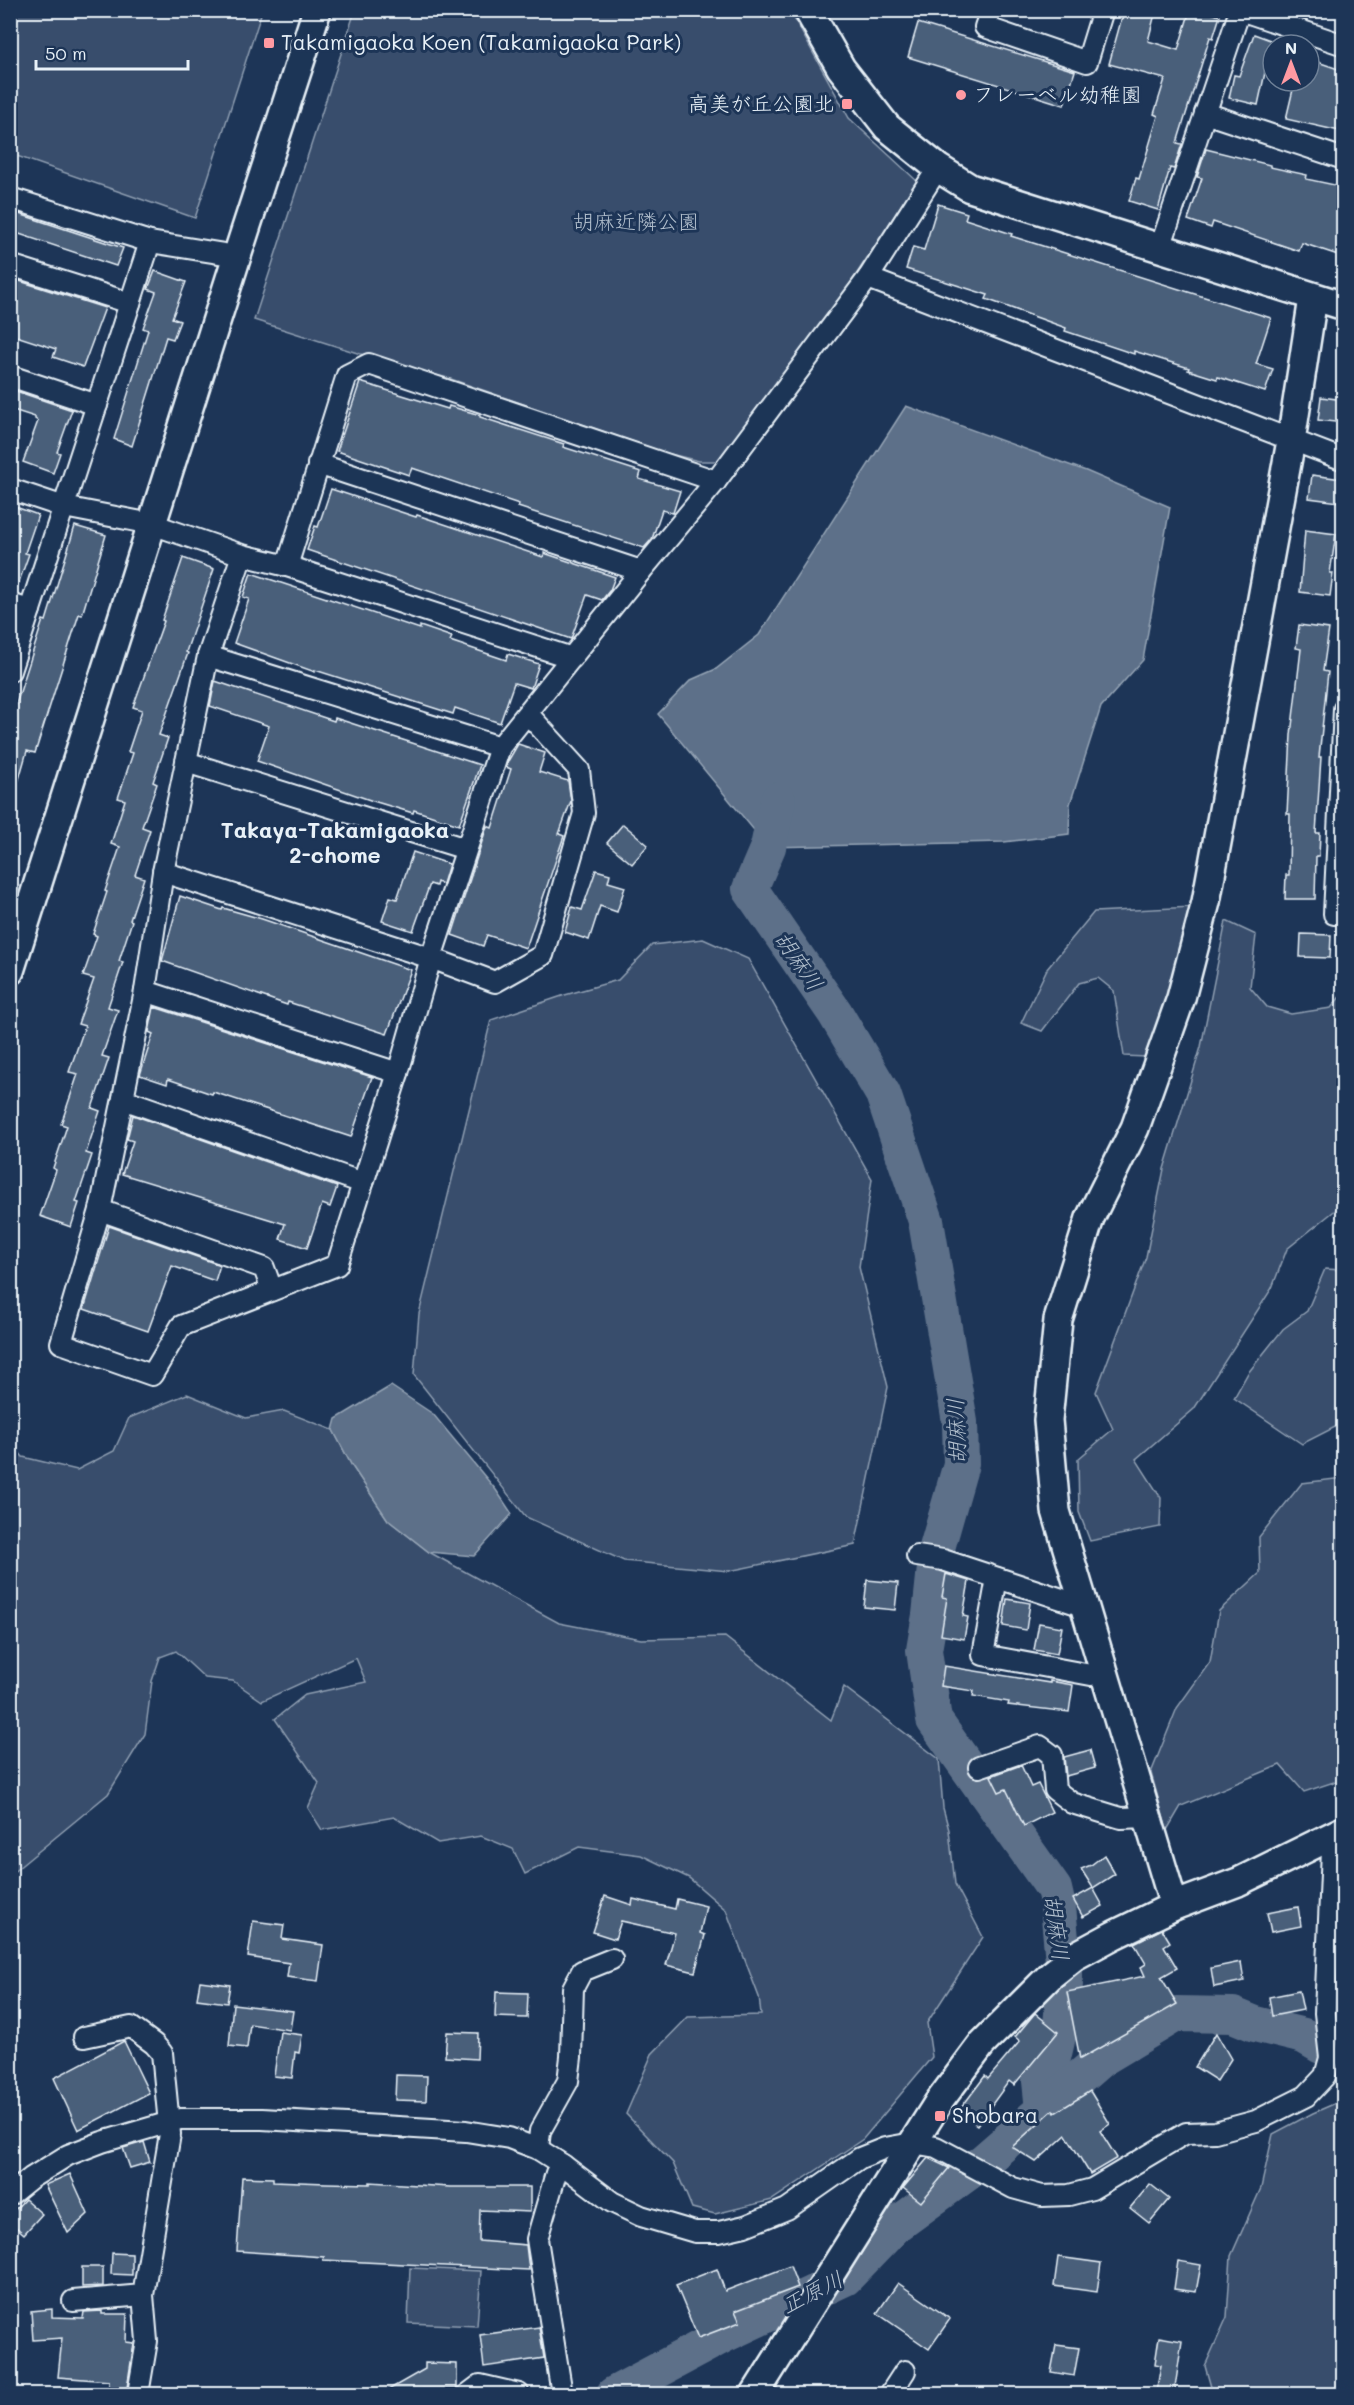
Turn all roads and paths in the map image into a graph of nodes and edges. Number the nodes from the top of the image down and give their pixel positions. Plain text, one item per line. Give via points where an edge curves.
1 (318, 10) edge
2 (808, 10) edge
3 (991, 10) edge
4 (1103, 10) edge
5 (1240, 10) edge
6 (1344, 45) edge
7 (1205, 113) junction
8 (1344, 159) edge
9 (938, 168) junction
10 (10, 198) edge
11 (150, 242) junction
12 (1160, 248) junction
13 (237, 256) junction
14 (10, 266) edge
15 (868, 278) junction
16 (1313, 298) junction
17 (130, 303) junction
18 (1344, 306) edge
19 (10, 376) edge
20 (97, 405) junction
21 (1292, 441) junction
22 (1344, 460) edge
23 (318, 464) junction
24 (716, 481) junction
25 (10, 489) edge
26 (64, 507) junction
27 (152, 524) junction
28 (242, 555) junction
29 (286, 566) junction
30 (641, 571) junction
31 (10, 604) edge
32 (30, 610) junction
33 (208, 656) junction
34 (572, 658) junction
35 (10, 671) edge
36 (1344, 709) edge
37 (528, 714) junction
38 (1343, 731) edge
39 (500, 747) junction
40 (186, 762) junction
41 (466, 849) junction
42 (164, 872) junction
43 (1344, 914) edge
44 (431, 958) junction
45 (10, 971) edge
46 (145, 991) junction
47 (398, 1073) junction
48 (123, 1099) junction
49 (363, 1182) junction
50 (100, 1210) junction
51 (272, 1290) junction
52 (917, 1556) dead end
53 (997, 1578) junction
54 (1084, 1601) junction
55 (1105, 1672) junction
56 (979, 1767) dead end
57 (1148, 1817) junction
58 (1334, 1835) edge
59 (1174, 1906) junction
60 (612, 1959) dead end
61 (84, 2037) dead end
62 (169, 2121) junction
63 (913, 2143) junction
64 (538, 2149) junction
65 (563, 2165) junction
66 (10, 2195) edge
67 (143, 2295) junction
68 (73, 2301) dead end
69 (905, 2371) dead end
70 (138, 2394) edge
71 (468, 2394) edge
72 (519, 2394) edge
73 (562, 2394) edge
74 (755, 2394) edge
75 (890, 2394) edge

1 - 13 street
2 - 9 street via 842,68 887,127
3 - 4 street via 985,27 1087,62
5 - 6 street
5 - 7 street
7 - 8 street
7 - 12 street
9 - 12 street via 970,188
9 - 15 street
10 - 11 street
11 - 13 street
11 - 17 street
12 - 16 street
13 - 27 street
14 - 17 street
15 - 21 street
15 - 24 street
16 - 18 street
16 - 21 street
17 - 20 street
19 - 20 street
20 - 26 street
21 - 22 street
21 - 54 street via 1206,902 1181,998 1135,1128 1089,1218 1058,1320 1048,1420 1056,1511
23 - 24 street via 347,375 369,364
23 - 29 street
23 - 30 street
24 - 30 street
25 - 26 street
26 - 27 street
26 - 32 street
27 - 28 street
27 - 45 street
28 - 29 street
28 - 33 street
29 - 34 street
30 - 34 street
31 - 32 street
32 - 35 street
33 - 39 street
33 - 40 street
34 - 37 street
36 - 38 street
37 - 39 street
37 - 44 street via 579,770 584,813 543,955 495,982
38 - 43 street via 1334,914
39 - 41 street
40 - 41 street
40 - 42 street
41 - 44 street
42 - 44 street
42 - 46 street
44 - 47 street
46 - 47 street
46 - 48 street
47 - 49 street
48 - 49 street
48 - 50 street
49 - 51 street via 337,1265
50 - 51 street via 264,1268
50 - 51 street via 61,1343 152,1375 181,1326
52 - 53 street via 943,1560
53 - 54 street via 1074,1603
53 - 55 street via 983,1655 1091,1675
54 - 55 street
55 - 57 street
56 - 57 street via 1040,1746 1052,1755 1055,1790 1072,1803 1121,1818
57 - 59 street
58 - 59 street via 1238,1882
58 - 63 street via 1325,2013 1330,2058 1325,2076 1306,2096 1256,2121 1215,2132 1186,2133 1092,2189 1069,2195 1042,2196 1012,2188 936,2146
59 - 63 street via 1075,1956 1052,1975 982,2044
60 - 64 street via 582,1971 573,1988 568,2082 540,2131
61 - 62 street via 131,2028 154,2044 162,2053
62 - 64 street via 262,2119 466,2131
62 - 66 street via 68,2155
62 - 67 street
63 - 65 street via 860,2158 787,2209 719,2232 695,2232 641,2216 612,2202
63 - 74 street
64 - 65 street
65 - 73 street via 556,2173 537,2239
67 - 68 street
67 - 70 street via 147,2341
69 - 75 street
71 - 72 street via 480,2385

